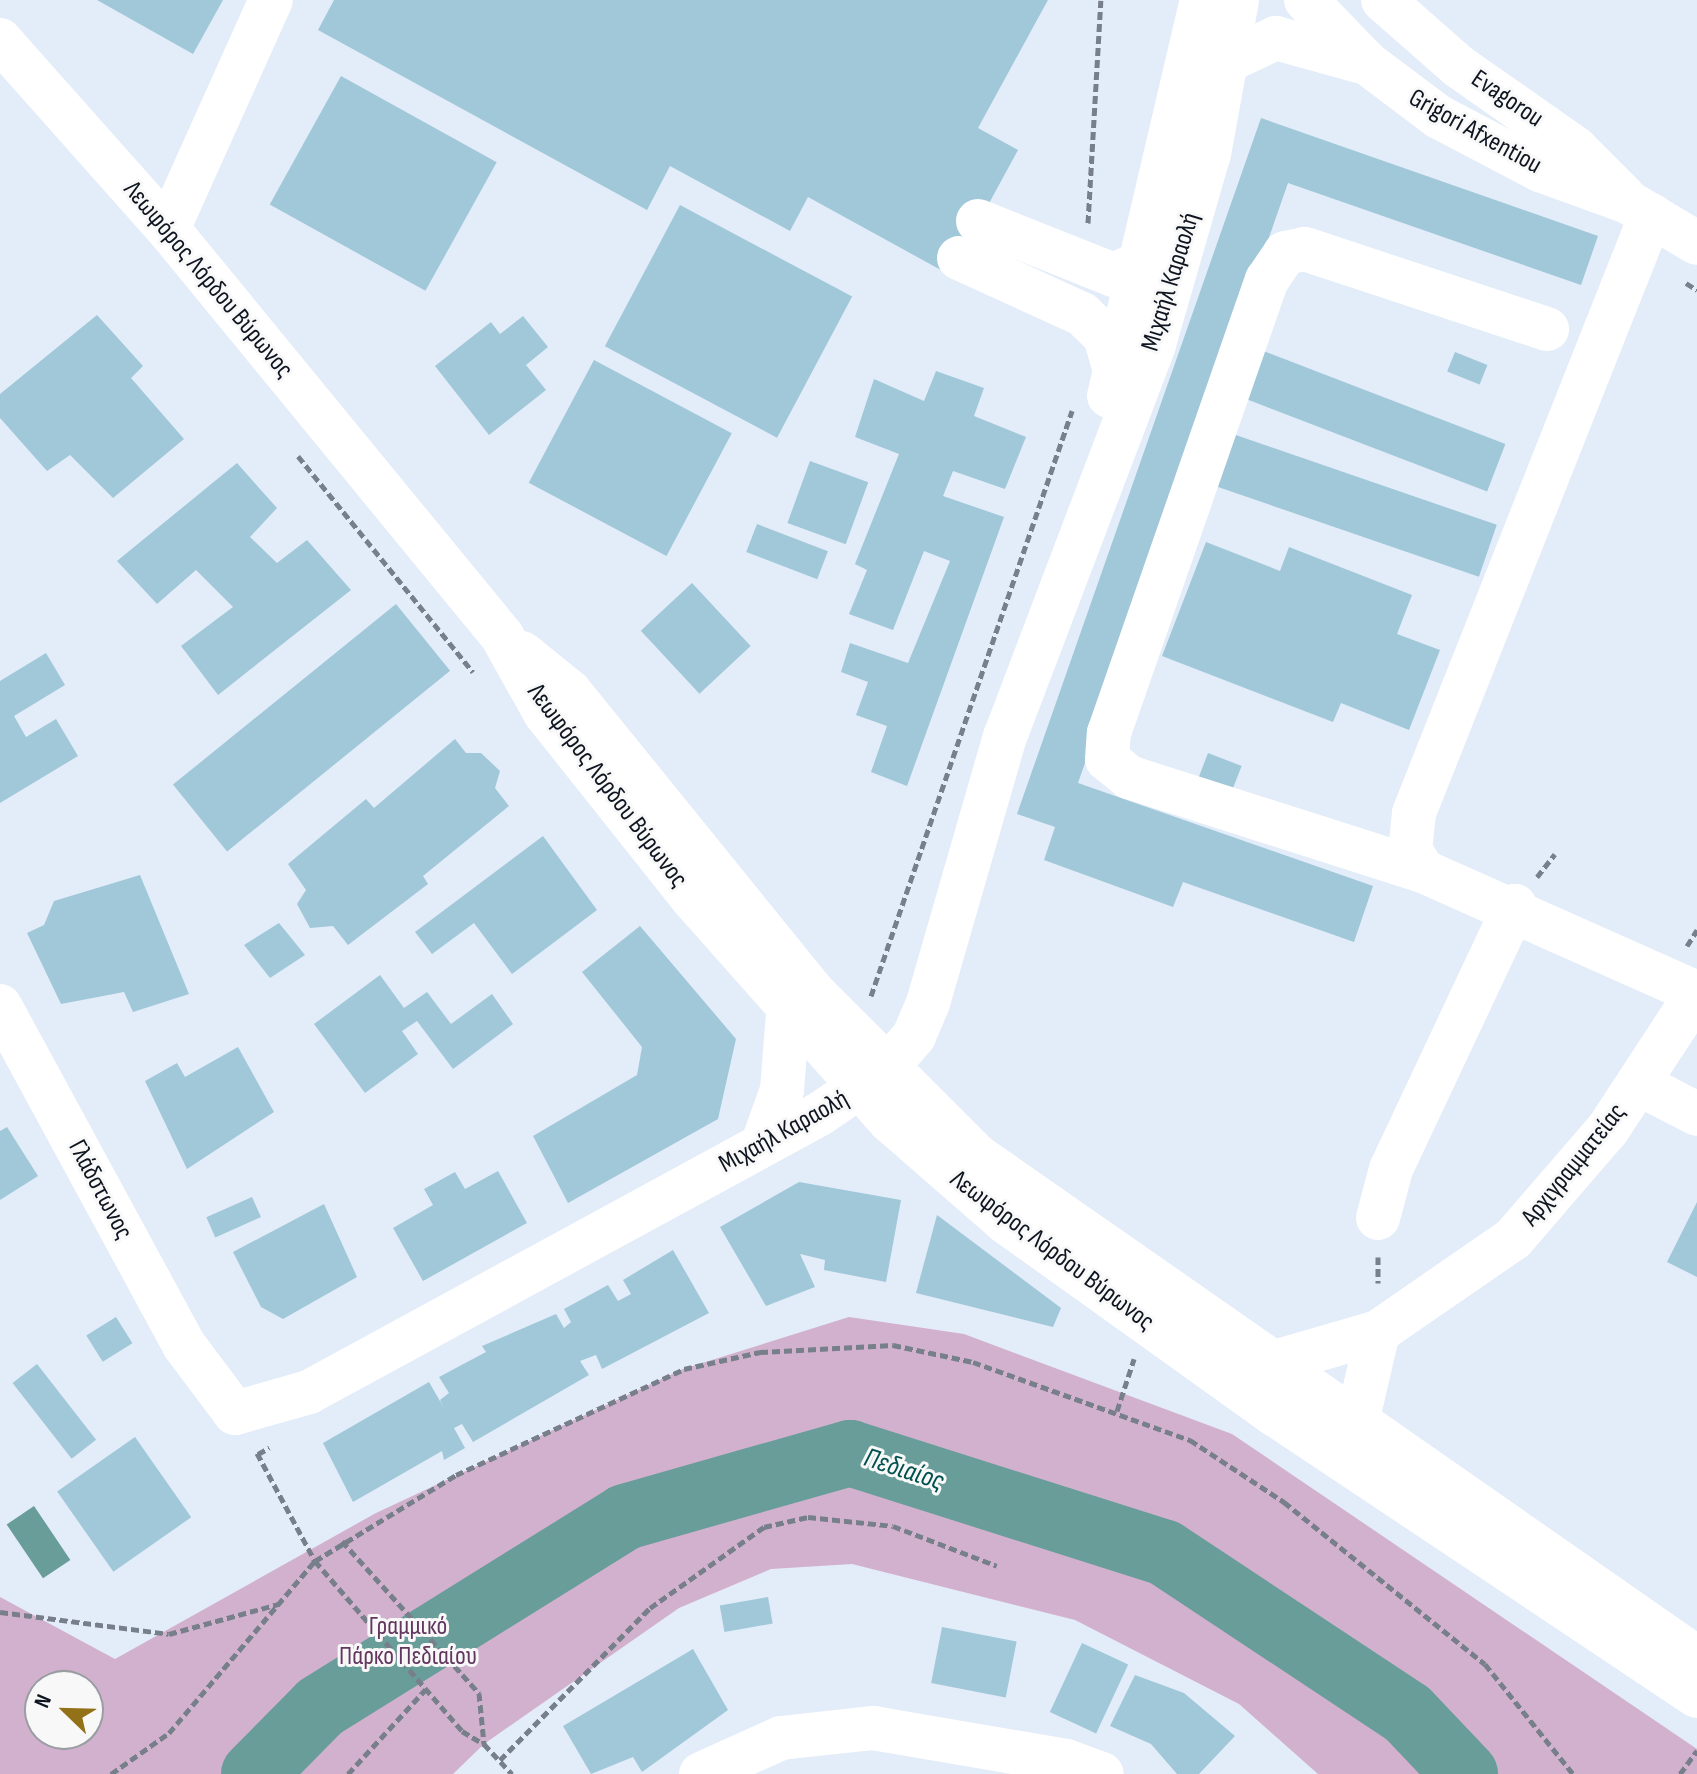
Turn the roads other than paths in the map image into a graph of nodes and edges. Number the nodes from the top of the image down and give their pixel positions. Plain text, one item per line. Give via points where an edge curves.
1 (271, 0) edge
2 (1202, 0) edge
3 (1237, 0) edge
4 (1306, 0) edge
5 (1383, 0) edge
6 (1342, 33) edge
7 (0, 40) edge
8 (1229, 60) junction
9 (1640, 208) junction
10 (168, 229) junction
11 (1697, 243) edge
12 (1142, 262) junction
13 (1547, 329) dead end
14 (1115, 370) junction
15 (1071, 553) junction
16 (502, 636) junction
17 (1423, 871) junction
18 (1515, 906) junction
19 (1687, 988) edge
20 (0, 1006) edge
21 (788, 1014) junction
22 (872, 1080) junction
23 (1639, 1084) junction
24 (1697, 1114) edge
25 (763, 1143) junction
26 (1378, 1218) road end
27 (1378, 1332) junction
28 (1268, 1364) junction
29 (235, 1413) joint
30 (1357, 1422) junction
31 (1697, 1658) edge
32 (1697, 1696) edge
33 (701, 1774) edge
34 (1102, 1774) edge

1 - 10 street
2 - 12 street, Μιχαήλ Καραολή
3 - 8 street, Μιχαήλ Καραολή
4 - 6 street, Grigori Afxentiou
5 - 9 street, Evagorou via 1458,66 1566,140
6 - 8 street via 1276,38
6 - 9 street, Grigori Afxentiou via 1486,143
7 - 10 street, Λεωφόρος Λόρδου Βύρωνος
8 - 15 street, Μιχαήλ Καραολή via 1154,344
9 - 11 street
9 - 17 street via 1414,813 1410,850
10 - 16 street, Λεωφόρος Λόρδου Βύρωνος
12 - 14 street, Μιχαήλ Καραολή
12 - 14 street via 1114,275 968,240 1082,314 1105,336
13 - 17 street via 1305,249 1285,253 1267,280 1109,733 1107,759 1129,777
14 - 15 street, Μιχαήλ Καραολή
15 - 22 street, Μιχαήλ Καραολή via 1005,737 928,1003 914,1036
16 - 21 street, Λεωφόρος Λόρδου Βύρωνος via 545,713
16 - 22 street, Λεωφόρος Λόρδου Βύρωνος via 570,692 812,991
17 - 18 street
18 - 19 street
18 - 26 street via 1391,1169
19 - 23 street, Αρχιγραμματείας
20 - 29 street, Γλάδστωνος via 201,1373
21 - 22 street, Λεωφόρος Λόρδου Βύρωνος
21 - 25 street via 782,1090
22 - 25 street, Μιχαήλ Καραολή
22 - 28 street, Λεωφόρος Λόρδου Βύρωνος
22 - 32 street, Λεωφόρος Λόρδου Βύρωνος via 1006,1222 1276,1415
23 - 24 street
23 - 27 street, Αρχιγραμματείας via 1513,1239
25 - 29 street, Μιχαήλ Καραολή via 309,1392
27 - 28 street, Αρχιγραμματείας
27 - 30 street
28 - 30 street, Λεωφόρος Λόρδου Βύρωνος
30 - 31 street, Λεωφόρος Λόρδου Βύρωνος
33 - 34 street via 781,1738 873,1728 1066,1761

